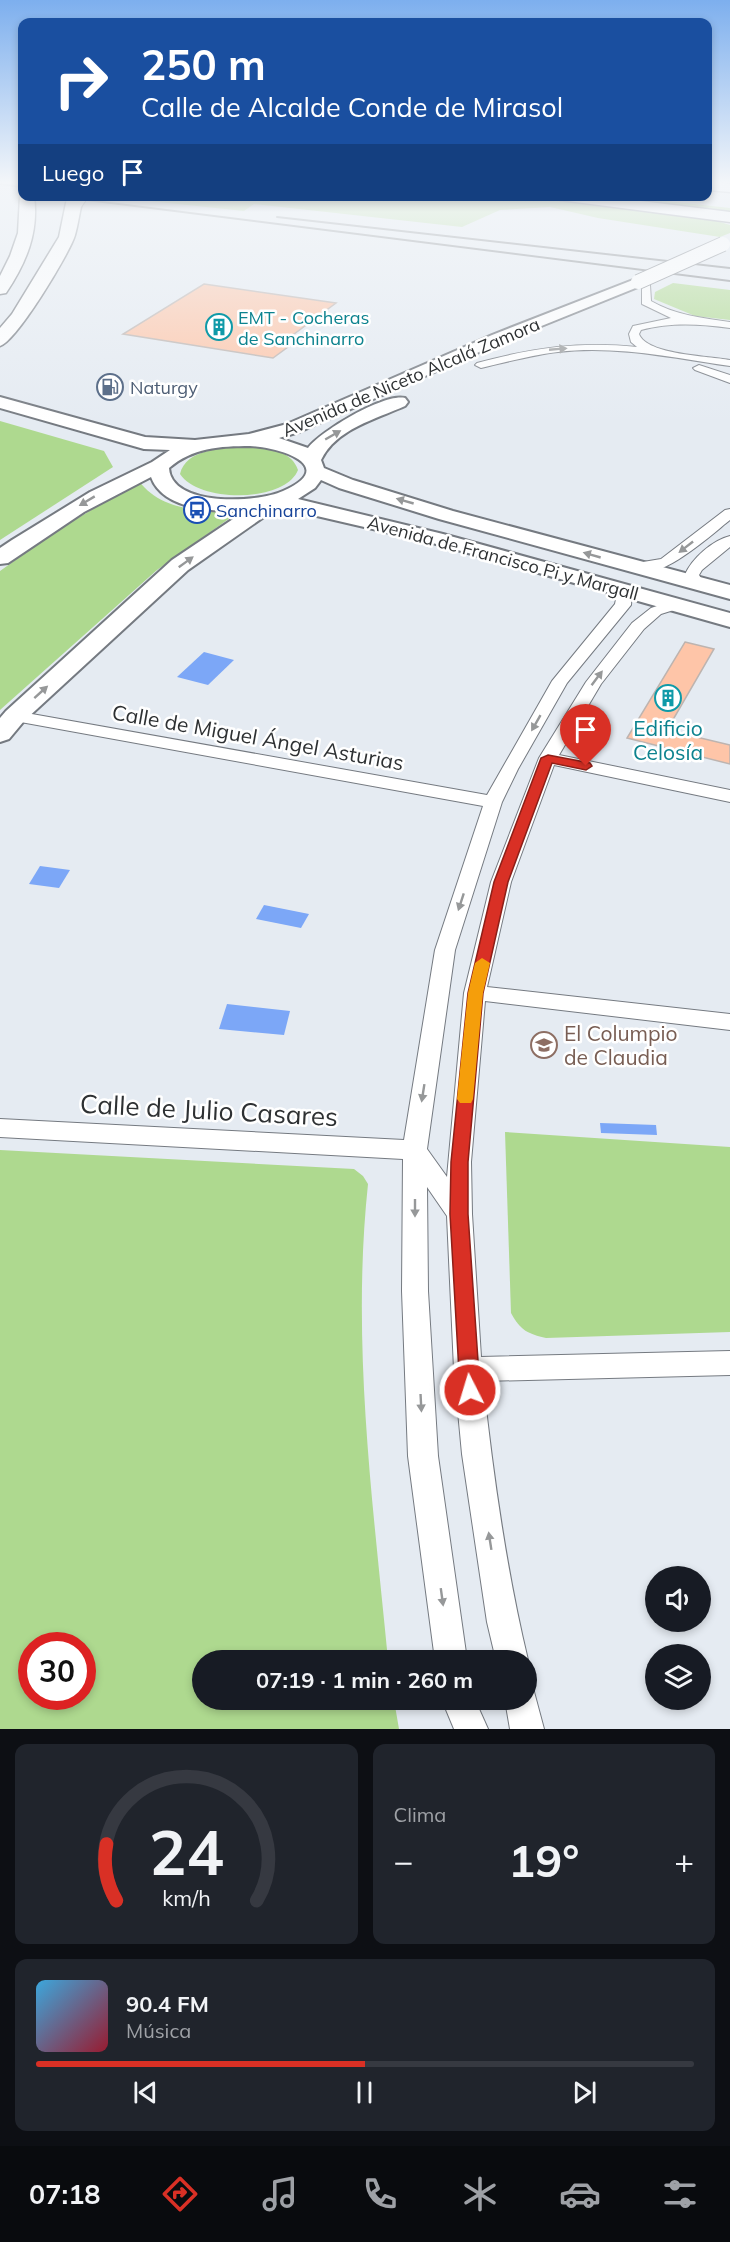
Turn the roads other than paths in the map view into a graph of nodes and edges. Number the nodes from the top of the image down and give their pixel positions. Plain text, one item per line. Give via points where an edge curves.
1 (17, 262) joint
2 (52, 263) edge
3 (690, 263) edge
4 (645, 284) junction
5 (0, 289) edge
6 (0, 302) edge
7 (694, 320) junction
8 (730, 325) edge
9 (0, 340) edge
10 (656, 353) junction
11 (714, 361) junction
12 (730, 363) edge
13 (475, 367) joint
14 (725, 377) edge
15 (417, 394) dead end
16 (0, 402) edge
17 (0, 411) edge
18 (250, 440) junction
19 (196, 446) junction
20 (122, 447) junction
21 (160, 465) junction
22 (314, 465) junction
23 (125, 479) junction
24 (274, 501) junction
25 (320, 509) junction
26 (730, 513) edge
27 (240, 524) junction
28 (730, 540) edge
29 (0, 558) edge
30 (636, 567) junction
31 (697, 584) junction
32 (620, 589) junction
33 (730, 592) edge
34 (675, 605) junction
35 (730, 621) edge
36 (15, 716) junction
37 (0, 734) edge
38 (548, 758) junction
39 (730, 796) edge
40 (493, 802) junction
41 (475, 993) junction
42 (730, 1022) edge
43 (0, 1128) edge
44 (415, 1150) junction
45 (459, 1214) junction
46 (730, 1363) edge
47 (468, 1369) junction
48 (450, 1650) edge
49 (510, 1650) edge
50 (460, 1710) edge
51 (462, 1710) edge
52 (523, 1710) edge
53 (463, 1729) edge
54 (471, 1729) edge
55 (527, 1729) edge

1 - 5 highway
1 - 6 highway via 12,284
2 - 9 highway via 19,317
3 - 4 street
4 - 7 street via 646,302
4 - 13 street, Avenida de Niceto Alcalá Zamora
4 - 18 street, Avenida de Niceto Alcalá Zamora via 498,338 293,428
7 - 8 street
7 - 10 street via 665,321 637,328 637,342
10 - 11 street
13 -> 10 street via 563,348
10 - 14 street
11 - 12 street
11 - 14 street via 708,367
22 -> 15 street, Avenida de Niceto Alcalá Zamora via 314,450 325,438
16 - 19 street via 144,443
17 - 20 street
18 - 19 street
18 - 22 street, Avenida de Francisco Pi y Margall via 294,448
19 - 21 street
20 - 21 street
20 - 23 street via 134,462
21 - 23 street
21 - 24 street via 158,476 162,484 184,498 218,504
22 - 24 street, Avenida de Niceto Alcalá Zamora via 306,486
30 -> 22 street, Avenida de Francisco Pi y Margall via 351,486
23 -> 29 street
24 - 25 street, Avenida de Francisco Pi y Margall
24 - 27 street
25 - 27 street via 295,509
25 - 32 street, Avenida de Francisco Pi y Margall
26 -> 30 street via 666,562
36 -> 27 street via 180,566
28 - 31 street via 695,568 692,575
30 - 31 street, Avenida de Francisco Pi y Margall
31 - 33 street, Avenida de Francisco Pi y Margall
32 - 34 street, Avenida de Francisco Pi y Margall
32 -> 40 street via 623,605 560,681
34 - 35 street, Avenida de Francisco Pi y Margall
38 -> 34 street via 594,682 638,626 656,611
36 - 37 street
36 - 40 street, Calle de Miguel Ángel Asturias
38 - 39 street
38 - 41 street via 501,882
40 -> 44 street via 445,950
41 - 42 street
41 - 45 street via 459,1162
43 - 44 street, Calle de Julio Casares
44 - 45 street
44 -> 48 street via 415,1291 423,1456
45 - 47 street
46 - 47 street
49 -> 47 street via 476,1454
50 - 53 street
51 - 54 street
52 - 55 street

